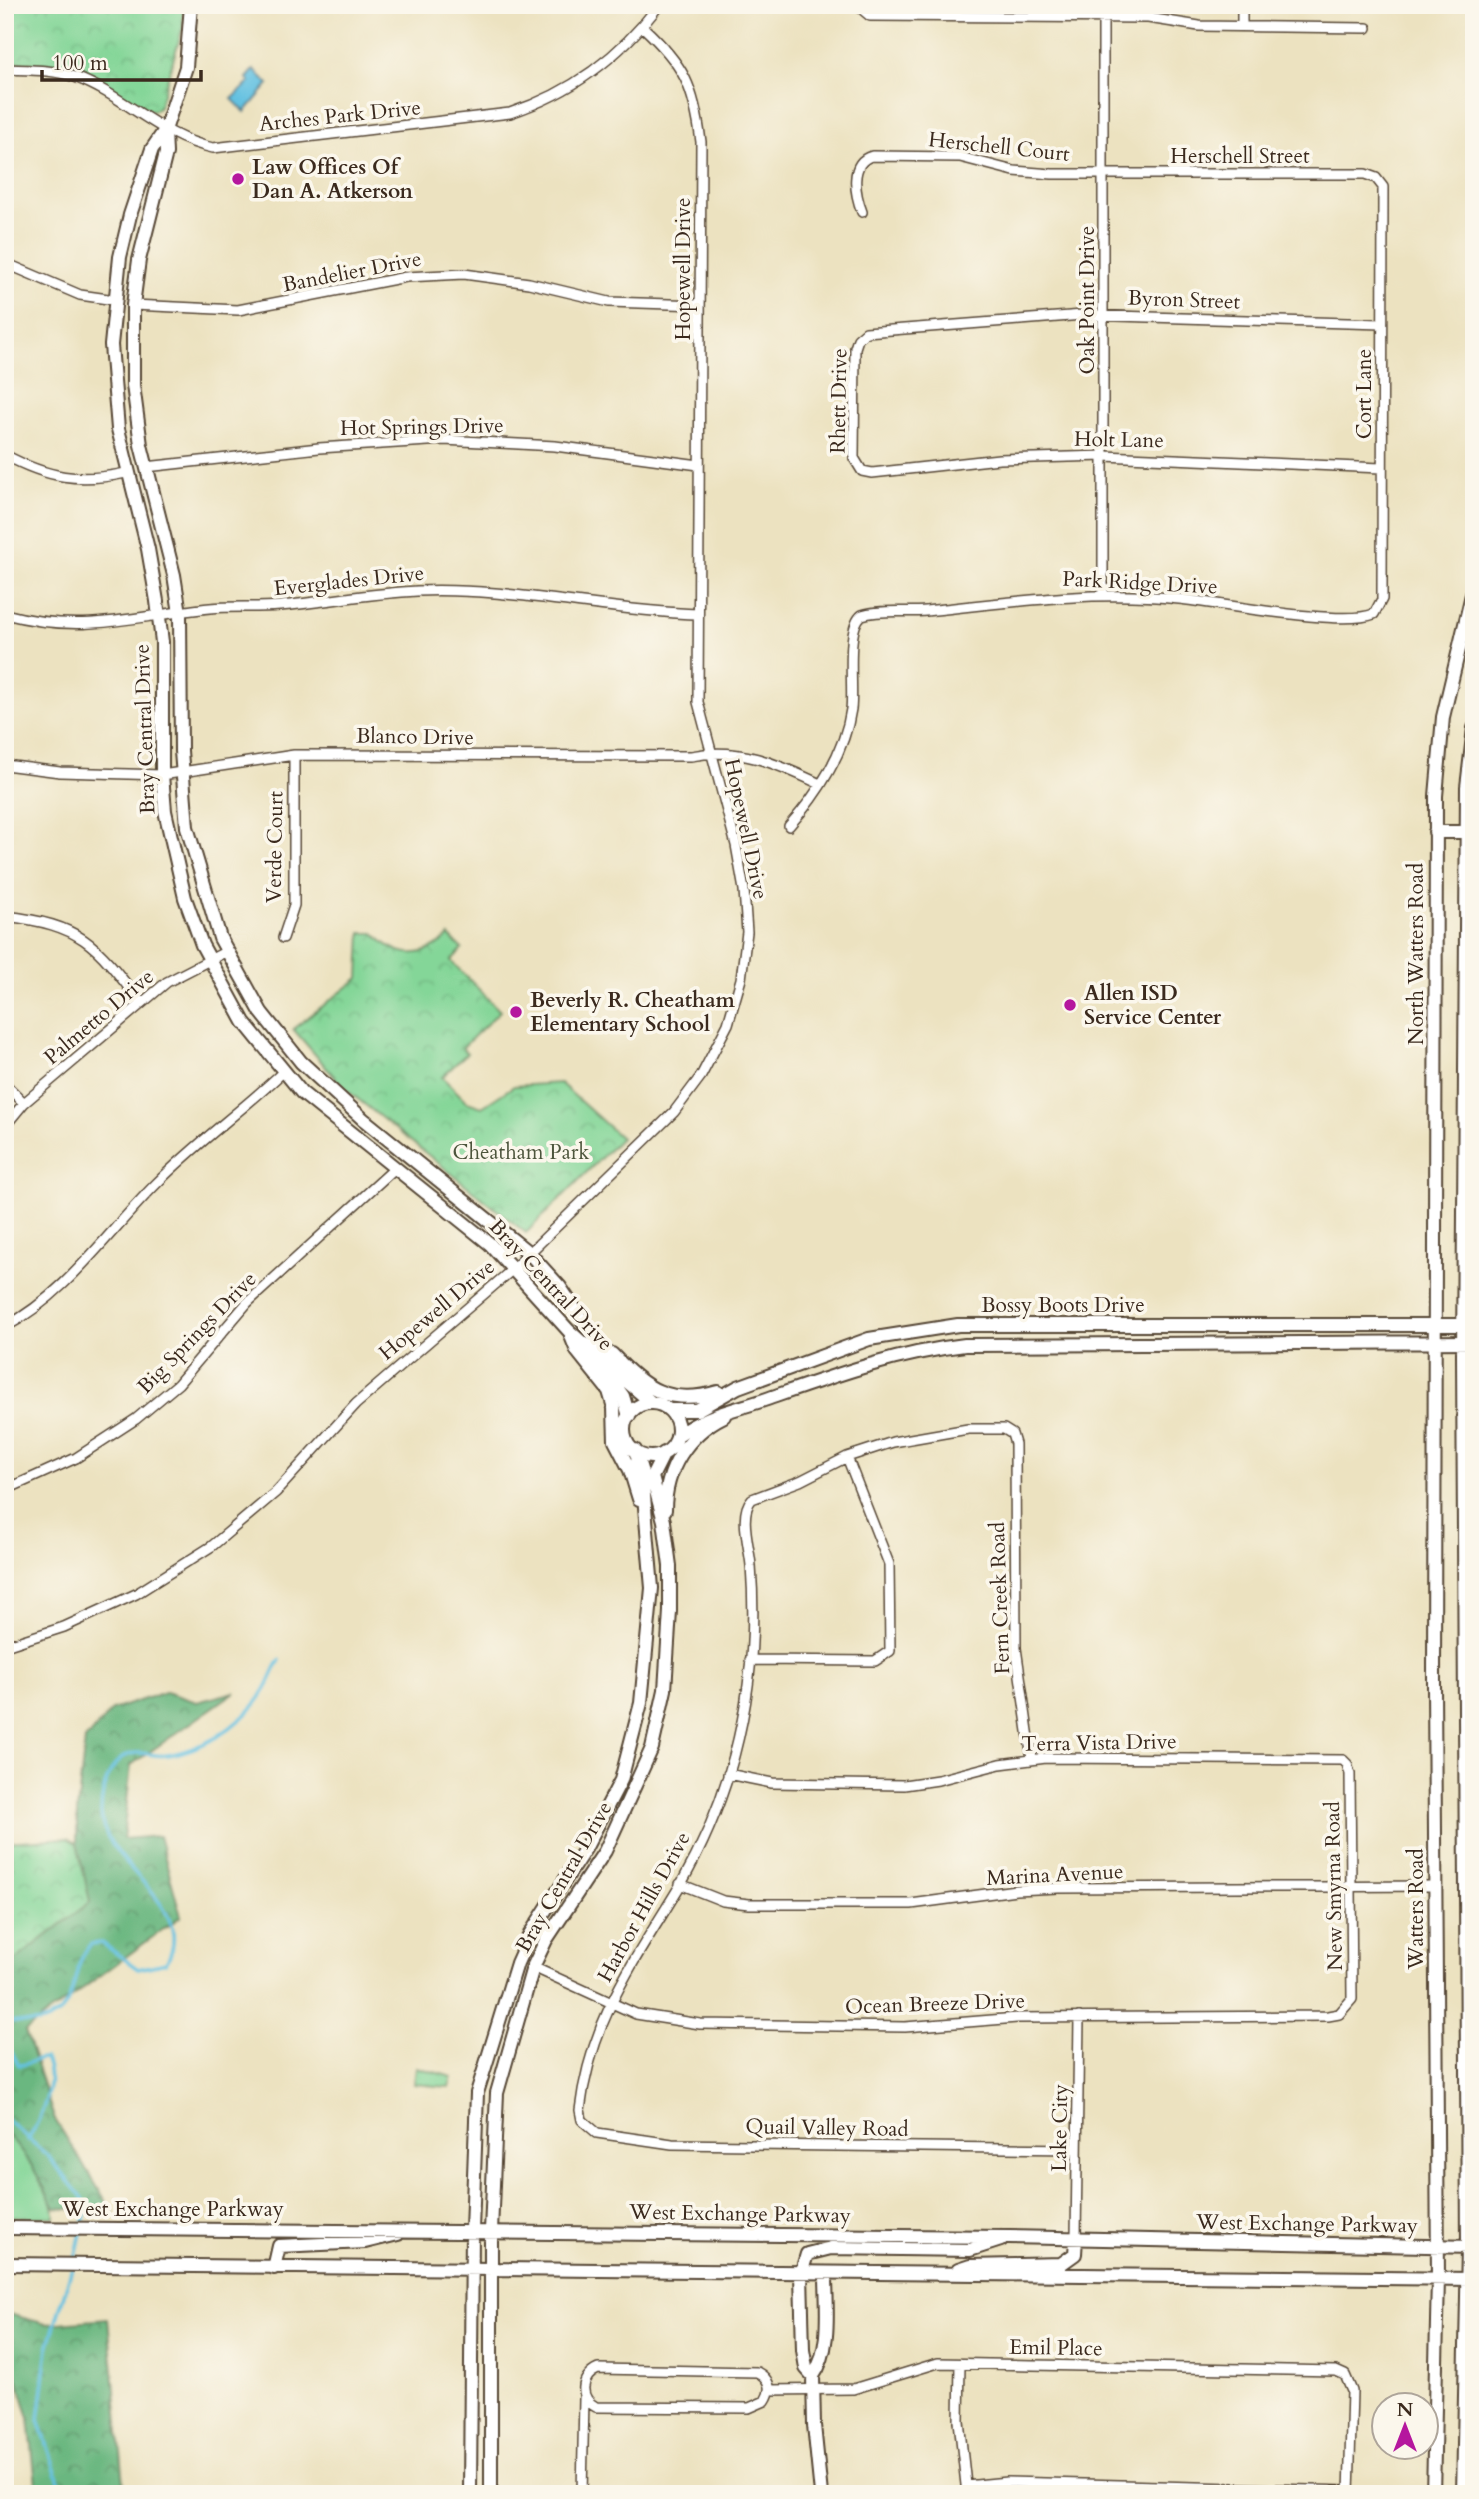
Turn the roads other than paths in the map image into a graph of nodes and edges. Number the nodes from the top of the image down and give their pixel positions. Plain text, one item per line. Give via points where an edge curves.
1 (191, 5) edge
2 (659, 5) edge
3 (1103, 5) edge
4 (1242, 5) edge
5 (859, 9) edge
6 (1103, 18) junction
7 (1242, 26) junction
8 (643, 27) junction
9 (1367, 28) dead end
10 (5, 69) edge
11 (165, 130) junction
12 (1103, 172) junction
13 (1376, 178) joint
14 (862, 212) dead end
15 (5, 263) edge
16 (115, 300) junction
17 (133, 305) junction
18 (700, 305) junction
19 (1104, 315) junction
20 (1382, 324) junction
21 (861, 335) joint
22 (5, 455) edge
23 (1104, 456) junction
24 (699, 465) junction
25 (146, 467) junction
26 (859, 468) joint
27 (1381, 468) junction
28 (127, 472) junction
29 (1474, 586) edge
30 (1103, 595) junction
31 (1377, 612) joint
32 (180, 613) junction
33 (5, 614) edge
34 (698, 614) junction
35 (159, 616) junction
36 (1474, 728) edge
37 (712, 752) junction
38 (293, 755) junction
39 (5, 765) edge
40 (183, 774) junction
41 (162, 775) junction
42 (820, 784) junction
43 (789, 826) dead end
44 (1435, 832) junction
45 (1470, 832) edge
46 (5, 916) edge
47 (283, 938) dead end
48 (227, 951) junction
49 (210, 960) junction
50 (140, 1003) junction
51 (284, 1071) junction
52 (5, 1084) edge
53 (24, 1103) junction
54 (5, 1126) edge
55 (393, 1170) junction
56 (529, 1254) junction
57 (513, 1269) junction
58 (587, 1324) junction
59 (1436, 1325) junction
60 (1469, 1325) edge
61 (5, 1327) edge
62 (569, 1331) junction
63 (1436, 1342) junction
64 (1469, 1342) edge
65 (738, 1387) junction
66 (653, 1403) junction
67 (745, 1406) junction
68 (669, 1409) junction
69 (629, 1416) junction
70 (677, 1436) junction
71 (635, 1451) junction
72 (664, 1453) junction
73 (847, 1457) junction
74 (5, 1490) edge
75 (644, 1516) junction
76 (664, 1521) junction
77 (5, 1646) edge
78 (750, 1660) junction
79 (1032, 1759) junction
80 (1347, 1764) joint
81 (728, 1774) junction
82 (680, 1884) junction
83 (1436, 1886) junction
84 (1470, 1886) edge
85 (1351, 1887) junction
86 (534, 1968) junction
87 (611, 2003) junction
88 (1347, 2008) joint
89 (1079, 2017) junction
90 (582, 2120) joint
91 (1077, 2149) junction
92 (10, 2228) edge
93 (412, 2230) junction
94 (472, 2230) junction
95 (491, 2231) junction
96 (1009, 2237) junction
97 (1076, 2238) junction
98 (1438, 2247) junction
99 (1471, 2247) edge
100 (5, 2264) edge
101 (274, 2268) junction
102 (472, 2271) junction
103 (492, 2271) junction
104 (801, 2273) junction
105 (826, 2274) junction
106 (948, 2274) junction
107 (1438, 2278) junction
108 (1470, 2279) edge
109 (960, 2364) junction
110 (813, 2383) junction
111 (770, 2390) junction
112 (584, 2393) junction
113 (594, 2406) junction
114 (584, 2418) junction
115 (967, 2490) edge
116 (1349, 2492) edge
117 (470, 2494) edge
118 (491, 2494) edge
119 (582, 2494) edge
120 (821, 2494) edge
121 (1433, 2494) edge
122 (1463, 2494) edge

1 - 11 street, Bray Central Drive via 186,67
2 - 8 street, Arches Park Drive
3 - 6 street, Oak Point Drive
4 - 7 street
5 - 6 street via 870,16
6 - 7 street
6 - 12 street, Oak Point Drive
7 - 9 street
8 - 11 street, Arches Park Drive via 567,90 510,113 213,148 192,144
8 - 18 street, Hopewell Drive via 680,65 697,109
10 - 11 street, Arches Park Drive via 42,70 78,78
11 - 16 street, Bray Central Drive via 152,149 130,215
11 - 17 street, Bray Central Drive via 166,153 139,260
12 - 13 street, Herschell Street via 1365,174
12 - 14 street, Herschell Court via 1052,174 960,157 872,156 864,158 857,169
12 - 19 street, Oak Point Drive
13 - 20 street, Cort Lane via 1383,187
15 - 16 street via 80,295
16 - 28 street, Bray Central Drive via 112,387
17 - 18 street, Bandelier Drive via 238,310 406,277 464,274 609,302
17 - 25 street, Bray Central Drive via 133,385
18 - 24 street, Hopewell Drive
19 - 20 street, Byron Street
19 - 21 street, Byron Street via 1006,318
19 - 23 street, Oak Point Drive
20 - 27 street, Cort Lane
21 - 26 street, Rhett Drive via 855,348 854,458
22 - 28 street via 61,478
23 - 26 street, Holt Lane via 999,459 906,472 867,473
23 - 27 street, Holt Lane
23 - 30 street, Oak Point Drive
24 - 25 street, Hot Springs Drive via 555,446 444,440
24 - 34 street, Hopewell Drive
25 - 32 street, Bray Central Drive
27 - 31 street, Cort Lane via 1382,599
28 - 35 street, Bray Central Drive via 148,548
29 - 44 street, North Watters Road via 1443,717
30 - 31 street, Park Ridge Drive via 1318,616 1363,617
30 - 42 street, Park Ridge Drive via 1014,599 859,617 853,629 851,707 845,738
32 - 34 street, Everglades Drive via 459,589 641,612
32 - 35 street, Everglades Drive
32 - 40 street, Bray Central Drive
33 - 35 street, Everglades Drive via 76,626
34 - 37 street, Hopewell Drive via 698,702
35 - 41 street, Bray Central Drive
36 - 45 street via 1467,787
37 - 38 street, Blanco Drive via 691,756
37 - 42 street, Blanco Drive via 759,758
37 - 56 street, Hopewell Drive via 736,845 747,929 741,979 728,1024 701,1076 674,1112
38 - 40 street, Blanco Drive
38 - 47 street, Verde Court via 294,905
39 - 41 street, Blanco Drive
40 - 41 street, Blanco Drive
40 - 48 street, Bray Central Drive via 191,846
41 - 49 street, Bray Central Drive via 179,877
42 - 43 street
44 - 45 street
44 - 59 street, North Watters Road
45 - 60 street
46 - 50 street via 74,932 103,953
48 - 49 street, Palmetto Drive
48 - 56 street, Bray Central Drive via 261,1012 300,1062
49 - 50 street, Palmetto Drive via 167,982
49 - 51 street, Bray Central Drive via 244,1022
50 - 53 street, Palmetto Drive
51 - 55 street, Bray Central Drive via 302,1093
51 - 61 street via 157,1182 67,1280
52 - 53 street
53 - 54 street, Palmetto Drive
55 - 57 street, Bray Central Drive via 490,1244
55 - 74 street, Big Springs Drive via 247,1303 178,1384 136,1419 76,1458
56 - 57 street, Hopewell Drive
56 - 58 street, Bray Central Drive
57 - 62 street, Bray Central Drive
57 - 77 street, Hopewell Drive via 395,1368 275,1492 212,1546 136,1594 64,1627
58 - 65 street via 640,1381 663,1394 691,1399
58 - 66 street, Bray Central Drive via 620,1375
59 - 60 street, Bossy Boots Drive
59 - 63 street, Watters Road
59 - 65 street, Bossy Boots Drive via 958,1325 869,1339
60 - 64 street
62 - 69 street, Bray Central Drive via 621,1391
62 - 75 street via 578,1351 609,1391 615,1441 630,1470
63 - 64 street, Bossy Boots Drive
63 - 67 street, Bossy Boots Drive via 965,1345 895,1356
63 - 83 street, Watters Road
64 - 84 street
65 - 68 street, Bossy Boots Drive via 697,1410
66 - 68 street
66 - 69 street via 641,1405
67 - 70 street, Bossy Boots Drive via 704,1418
67 - 76 street via 717,1420 686,1448 667,1481
68 - 70 street via 677,1422
69 - 71 street via 625,1432
70 - 72 street
71 - 72 street via 647,1456
71 - 75 street, Bray Central Drive via 642,1473
72 - 76 street, Bray Central Drive via 653,1476
73 - 78 street, Harbor Hills Drive via 748,1504
73 - 78 street via 889,1564 892,1646 887,1656 875,1661
73 - 79 street, Fern Creek Road via 893,1441 954,1430 1004,1429 1012,1434 1016,1648
75 - 94 street, Bray Central Drive via 652,1615 641,1703 621,1780 585,1849 530,1934 497,2021 477,2093
76 - 86 street, Bray Central Drive via 670,1566 669,1624 665,1690 652,1748 604,1851 546,1940
78 - 81 street, Harbor Hills Drive via 741,1726
79 - 80 street, Terra Vista Drive via 1337,1759
79 - 81 street, Terra Vista Drive via 904,1785 772,1783
80 - 85 street, New Smyrna Road
81 - 82 street, Harbor Hills Drive
82 - 85 street, Marina Avenue via 723,1901 842,1905 911,1905 1016,1889
82 - 87 street, Harbor Hills Drive
83 - 85 street, Marina Avenue
83 - 98 street, Watters Road
84 - 99 street
85 - 88 street, New Smyrna Road via 1352,1999
86 - 87 street, Ocean Breeze Drive
86 - 95 street, Bray Central Drive via 497,2093
87 - 89 street, Ocean Breeze Drive via 653,2019 700,2024 905,2027
87 - 90 street, Harbor Hills Drive via 584,2086
88 - 89 street, Ocean Breeze Drive via 1328,2016
89 - 91 street, Lake City
90 - 91 street, Quail Valley Road via 597,2133 672,2144
91 - 97 street, Lake City
92 - 93 street, West Exchange Parkway
93 - 94 street, West Exchange Parkway
93 - 101 street via 365,2242 279,2246
94 - 95 street, West Exchange Parkway
94 - 102 street, Bray Central Drive
95 - 96 street, West Exchange Parkway
95 - 103 street, Bray Central Drive
96 - 97 street, West Exchange Parkway
96 - 104 street via 970,2250 816,2249 807,2254
97 - 98 street, West Exchange Parkway
97 - 106 street via 1075,2254 1061,2264 970,2266
98 - 99 street, West Exchange Parkway
98 - 107 street, Watters Road
99 - 108 street
100 - 101 street
101 - 102 street
102 - 103 street
102 - 117 street, Bray Central Drive
103 - 104 street
103 - 118 street, Bray Central Drive
104 - 105 street
104 - 110 street via 803,2350
105 - 106 street
105 - 110 street via 824,2345
106 - 107 street
107 - 108 street
107 - 121 street, Watters Road
108 - 122 street
109 - 110 street, Emil Place via 925,2366 853,2389
109 - 115 street via 959,2421
109 - 116 street, Emil Place via 1345,2375 1352,2391
110 - 111 street, Emil Place
110 - 120 street
111 - 112 street via 757,2372 604,2369 587,2376
111 - 113 street via 760,2405 741,2408
112 - 113 street
112 - 114 street
113 - 114 street
114 - 119 street
115 - 116 street via 1007,2483

